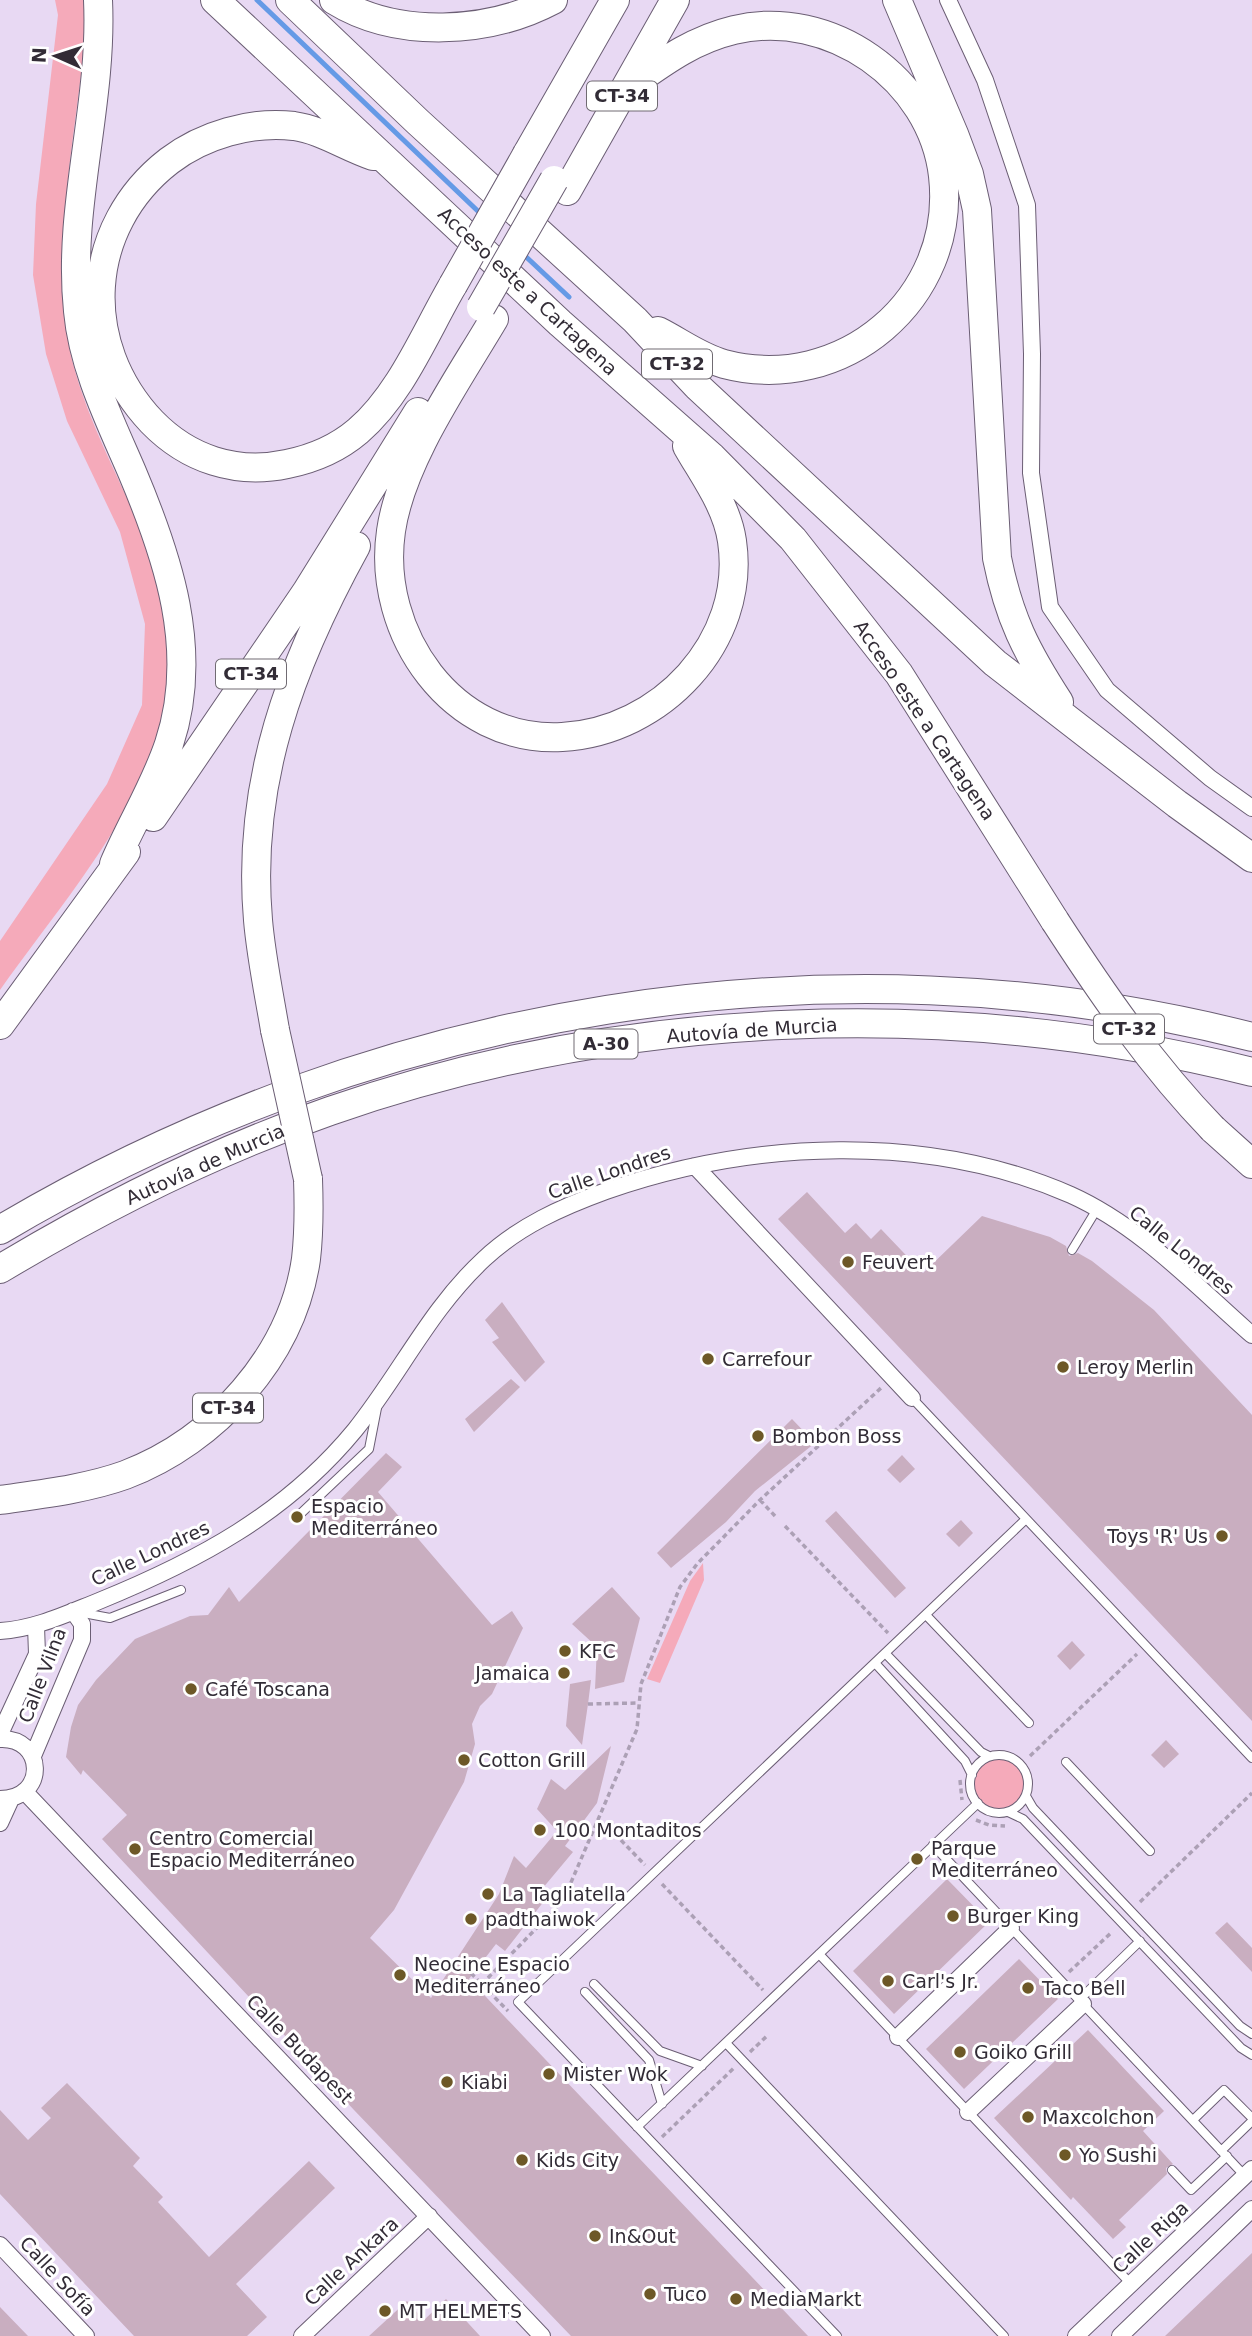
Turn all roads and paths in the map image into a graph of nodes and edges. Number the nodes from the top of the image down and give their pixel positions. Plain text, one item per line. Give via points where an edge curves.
1 (98, 0) edge
2 (215, 0) edge
3 (290, 0) edge
4 (334, 0) edge
5 (553, 0) edge
6 (615, 0) edge
7 (655, 0) edge
8 (675, 0) edge
9 (897, 0) edge
10 (948, 0) edge
11 (628, 87) junction
12 (387, 161) junction
13 (561, 186) junction
14 (487, 313) junction
15 (635, 320) junction
16 (676, 425) junction
17 (417, 450) junction
18 (1070, 719) junction
19 (1252, 808) edge
20 (1252, 858) edge
21 (114, 864) junction
22 (0, 1025) edge
23 (1252, 1037) edge
24 (1252, 1072) edge
25 (1252, 1164) edge
26 (695, 1166) junction
27 (1097, 1209) junction
28 (0, 1230) edge
29 (1072, 1250) dead end
30 (0, 1269) edge
31 (1252, 1335) edge
32 (883, 1386) dead end
33 (379, 1398) junction
34 (912, 1398) joint
35 (0, 1500) edge
36 (760, 1500) junction
37 (775, 1516) dead end
38 (298, 1517) dead end
39 (1026, 1519) junction
40 (785, 1526) dead end
41 (181, 1590) dead end
42 (73, 1611) junction
43 (926, 1615) junction
44 (36, 1626) junction
45 (0, 1631) edge
46 (891, 1637) dead end
47 (1146, 1645) junction
48 (885, 1653) junction
49 (875, 1663) junction
50 (639, 1703) junction
51 (588, 1704) dead end
52 (1029, 1723) dead end
53 (0, 1736) edge
54 (33, 1756) junction
55 (989, 1756) junction
56 (1030, 1756) dead end
57 (1252, 1758) edge
58 (1066, 1762) dead end
59 (962, 1772) dead end
60 (972, 1775) junction
61 (1252, 1793) edge
62 (1026, 1796) junction
63 (12, 1797) edge
64 (978, 1803) junction
65 (964, 1806) dead end
66 (1008, 1812) junction
67 (0, 1823) edge
68 (1010, 1824) dead end
69 (967, 1827) dead end
70 (615, 1834) dead end
71 (933, 1845) junction
72 (1150, 1851) dead end
73 (652, 1874) junction
74 (1138, 1903) dead end
75 (1012, 1928) junction
76 (1114, 1930) dead end
77 (1140, 1941) junction
78 (819, 1954) junction
79 (1060, 1980) junction
80 (482, 1984) dead end
81 (594, 1984) dead end
82 (585, 1992) dead end
83 (768, 1995) dead end
84 (1081, 2002) junction
85 (1252, 2034) edge
86 (768, 2035) dead end
87 (898, 2037) junction
88 (726, 2043) junction
89 (748, 2053) dead end
90 (1252, 2055) edge
91 (739, 2063) dead end
92 (702, 2066) junction
93 (662, 2104) junction
94 (968, 2112) junction
95 (1193, 2120) junction
96 (1252, 2120) edge
97 (637, 2127) junction
98 (660, 2138) dead end
99 (1224, 2153) junction
100 (1172, 2170) dead end
101 (1250, 2176) edge
102 (1252, 2209) edge
103 (429, 2216) junction
104 (0, 2245) edge
105 (1131, 2284) junction
106 (86, 2336) edge
107 (302, 2336) edge
108 (542, 2336) edge
109 (837, 2336) edge
110 (1004, 2336) edge
111 (1076, 2336) edge
112 (1119, 2336) edge

1 - 21 highway via 96,76 77,215 78,314 90,367 167,560 182,652 180,696 170,742
2 - 12 highway, Acceso este a Cartagena / CT-32
3 - 15 highway, CT-32
4 - 5 highway via 374,18 438,27 506,18
6 - 12 highway, bridge via 379,410 357,431 331,449 270,468 215,463 186,450 161,431 123,384 102,330 102,271 121,216 156,171 207,138 263,125 295,126 327,135
7 - 13 highway, CT-34
8 - 11 highway, CT-34
9 - 18 highway via 954,134 976,210 992,511 1004,596 1017,632
10 - 19 street via 985,80 1027,205 1031,473 1050,607 1107,690
11 - 13 highway, CT-34
11 - 15 highway via 701,40 736,29 803,28 837,38 870,56 897,80 919,109 943,176 944,213 937,248 921,281 877,335 850,351 806,366 749,370 692,352
12 - 16 highway, Acceso este a Cartagena / CT-32
13 - 14 highway, CT-34, bridge
14 - 17 highway
14 - 21 highway, CT-34 via 307,591 138,838
15 - 18 highway, CT-32 via 697,386 995,663
16 - 17 highway via 722,506 732,541 726,614 699,666 661,700 625,722 594,733 561,737 526,734 464,707 418,661 402,633 388,568 391,531
16 - 25 highway, Acceso este a Cartagena / CT-32, bridge via 752,495 866,629 1101,992 1213,1129
17 - 35 highway, CT-34, bridge via 397,474 325,603 293,675 258,805 258,920 275,1030 308,1179 308,1233 299,1289 279,1340 237,1399 198,1435 150,1464 97,1483
18 - 20 highway, CT-32
21 - 22 highway, CT-34
23 - 28 highway, Autovía de Murcia / A-30 via 1100,1008 916,991 777,993 593,1012 459,1038 276,1095 113,1167
24 - 30 highway, Autovía de Murcia / A-30 via 1095,1041 915,1024 779,1026 598,1045 467,1070 288,1126 128,1198
26 - 27 street, Calle Londres via 808,1152 924,1156 1037,1182
26 - 33 street, Calle Londres via 576,1202 516,1233 438,1307
26 - 34 street
27 - 29 lane
27 - 31 street, Calle Londres via 1160,1255
32 - 36 path
33 - 38 lane via 369,1449
33 - 42 street, Calle Londres via 328,1460 242,1530 180,1567
34 - 39 lane
36 - 37 path
36 - 50 path via 680,1587 641,1684
39 - 43 lane
39 - 47 lane
40 - 46 path
41 - 42 lane via 110,1618
42 - 44 street, Calle Londres
42 - 54 street, Calle Vilna via 82,1624 82,1640
43 - 48 lane
43 - 52 lane
44 - 45 street, Calle Londres
44 - 53 street, Calle Vilna via 37,1654
47 - 56 path
47 - 57 lane
48 - 49 lane
48 - 55 lane
49 - 60 lane via 965,1761
49 - 73 lane
50 - 51 path
50 - 80 path via 637,1729 563,1901
53 - 54 street via 18,1741
54 - 63 street, Calle Vilna via 35,1772
55 - 60 lane via 977,1764
55 - 62 lane via 1007,1755 1020,1763 1028,1779
58 - 72 lane
59 - 65 path via 959,1789
60 - 64 lane via 971,1790
61 - 74 path
62 - 66 lane
62 - 85 lane
63 - 67 street
63 - 103 street, Calle Budapest
64 - 66 lane via 992,1812
64 - 71 lane
66 - 77 lane via 1023,1819
68 - 69 path via 995,1826 975,1819
70 - 73 path
71 - 75 lane
71 - 78 lane
73 - 83 path
73 - 97 lane via 518,2002
75 - 79 lane
75 - 87 street
76 - 79 path
77 - 84 lane
77 - 90 lane
78 - 87 lane
78 - 88 lane
79 - 84 lane
81 - 92 lane via 660,2051
82 - 93 lane via 649,2060
84 - 94 street
84 - 95 lane
86 - 89 path
87 - 94 lane
88 - 92 lane
88 - 110 lane
91 - 98 path
92 - 93 lane
93 - 97 lane
94 - 105 lane
95 - 96 lane via 1224,2090
95 - 99 lane
96 - 99 lane
97 - 109 lane
99 - 100 lane via 1191,2190
99 - 101 lane
101 - 105 street, Calle Riga
102 - 112 street
103 - 107 street, Calle Ankara
103 - 108 street, Calle Budapest
104 - 106 street, Calle Sofía
105 - 111 street, Calle Riga

